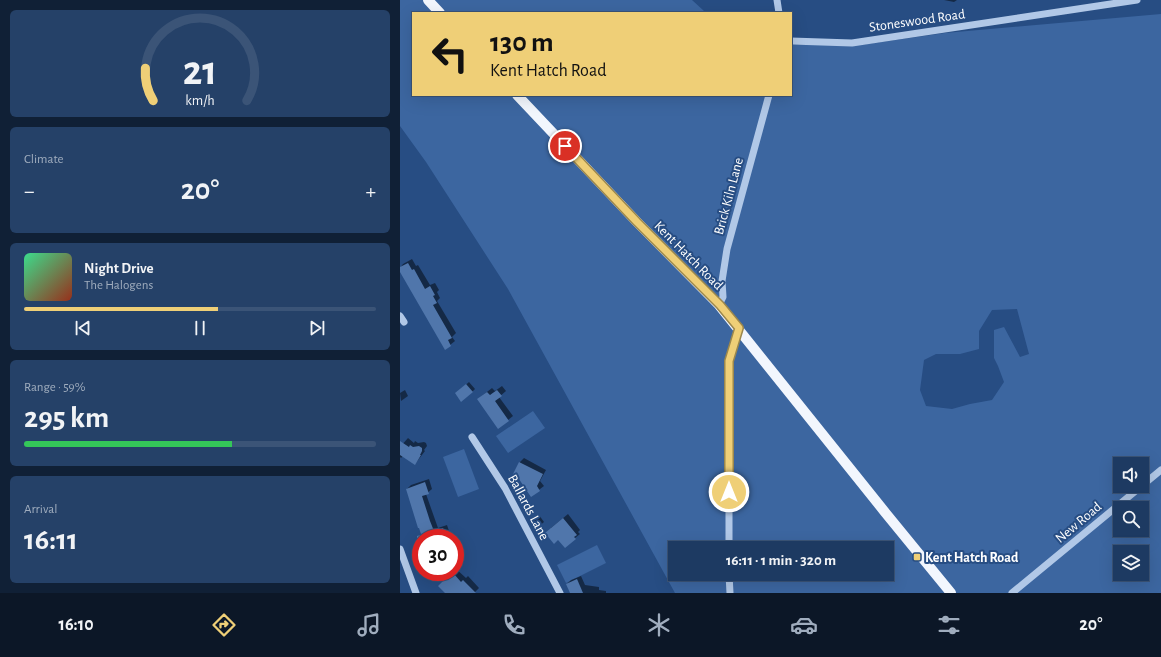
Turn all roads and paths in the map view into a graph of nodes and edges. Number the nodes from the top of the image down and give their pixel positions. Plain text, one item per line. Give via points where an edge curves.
1 (428, 0) edge
2 (777, 0) edge
3 (1085, 0) edge
4 (1137, 0) edge
5 (1082, 8) junction
6 (439, 12) edge
7 (779, 12) edge
8 (793, 41) edge
9 (518, 96) edge
10 (770, 96) edge
11 (720, 305) junction
12 (739, 328) junction
13 (472, 437) dead end
14 (1161, 470) edge
15 (729, 541) edge
16 (400, 549) edge
17 (729, 581) edge
18 (416, 593) edge
19 (560, 593) edge
20 (730, 593) edge
21 (951, 593) edge
22 (1012, 593) edge

1 - 6 main road
2 - 7 street
3 - 5 street
4 - 5 street, Stoneswood Road
5 - 8 street, Stoneswood Road via 852,43
9 - 11 main road, Kent Hatch Road
10 - 11 street, Brick Kiln Lane via 728,249
11 - 12 main road, Kent Hatch Road
12 - 15 street via 729,361
12 - 21 main road, Kent Hatch Road
13 - 19 street, Ballards Lane via 505,488
14 - 22 street, New Road
16 - 18 street
17 - 20 street

